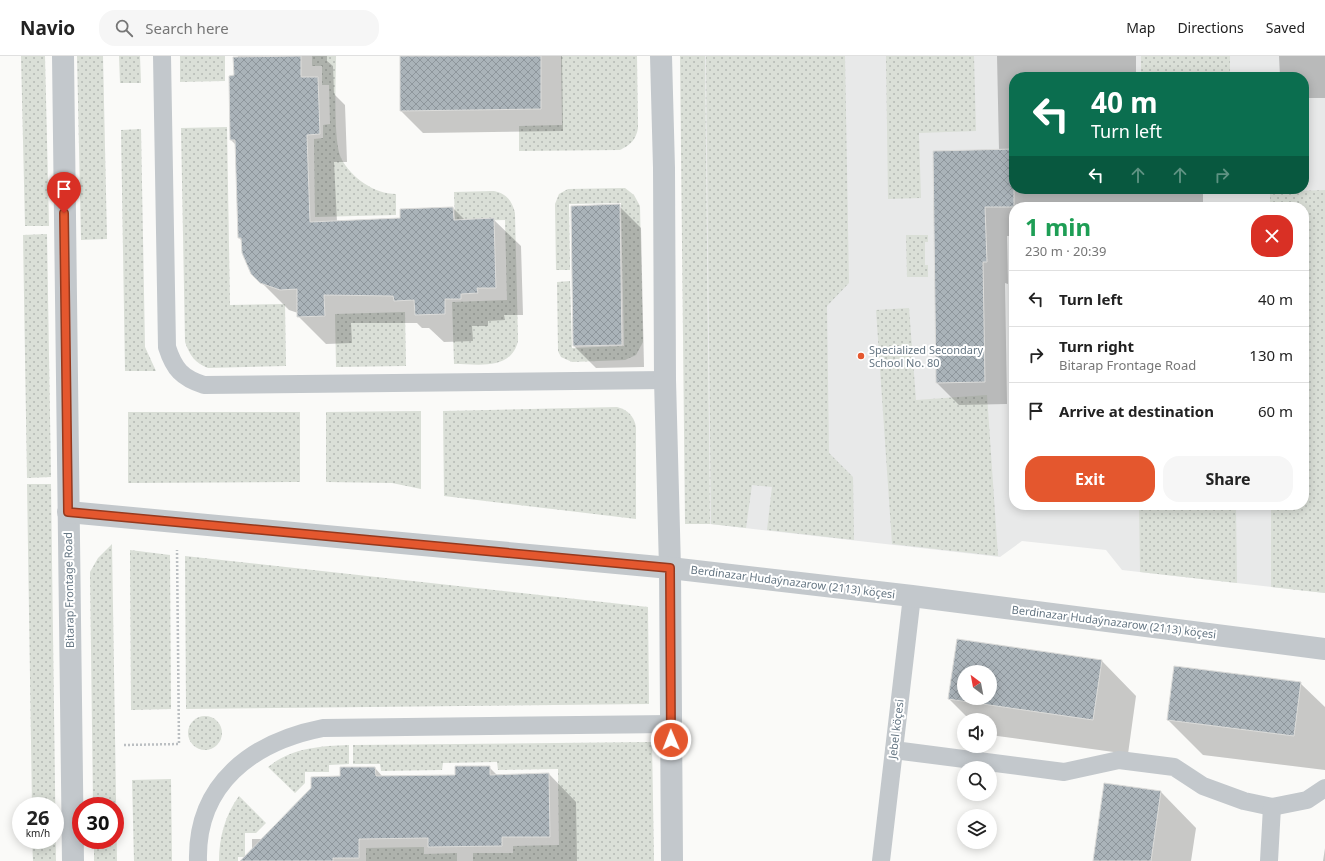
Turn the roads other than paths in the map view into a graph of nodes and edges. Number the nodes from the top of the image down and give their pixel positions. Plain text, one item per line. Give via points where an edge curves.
1 (62, 56) edge
2 (162, 56) edge
3 (662, 56) edge
4 (665, 380) junction
5 (68, 512) junction
6 (670, 568) junction
7 (912, 596) junction
8 (1325, 649) edge
9 (671, 724) junction
10 (894, 750) junction
11 (1325, 788) edge
12 (1272, 807) junction
13 (73, 861) edge
14 (198, 861) edge
15 (672, 861) edge
16 (881, 861) edge
17 (1269, 861) edge

1 - 5 street, Bitarap Frontage Road
2 - 4 lane via 167,348 173,365 190,381 204,385
3 - 4 street
4 - 6 street
5 - 6 street, Berdinazar Hudaýnazarow (2113) köçesi
5 - 13 street, Bitarap Frontage Road
6 - 7 street, Berdinazar Hudaýnazarow (2113) köçesi
6 - 9 street
7 - 8 street, Berdinazar Hudaýnazarow (2113) köçesi
7 - 10 lane, Jebel köçesi
9 - 14 lane via 322,728 304,732 270,744 224,780 205,814 200,832
9 - 15 street
10 - 12 lane via 1064,772 1119,760 1174,767 1204,786 1244,801
10 - 16 lane, Jebel köçesi
11 - 12 lane via 1307,800
12 - 17 lane

